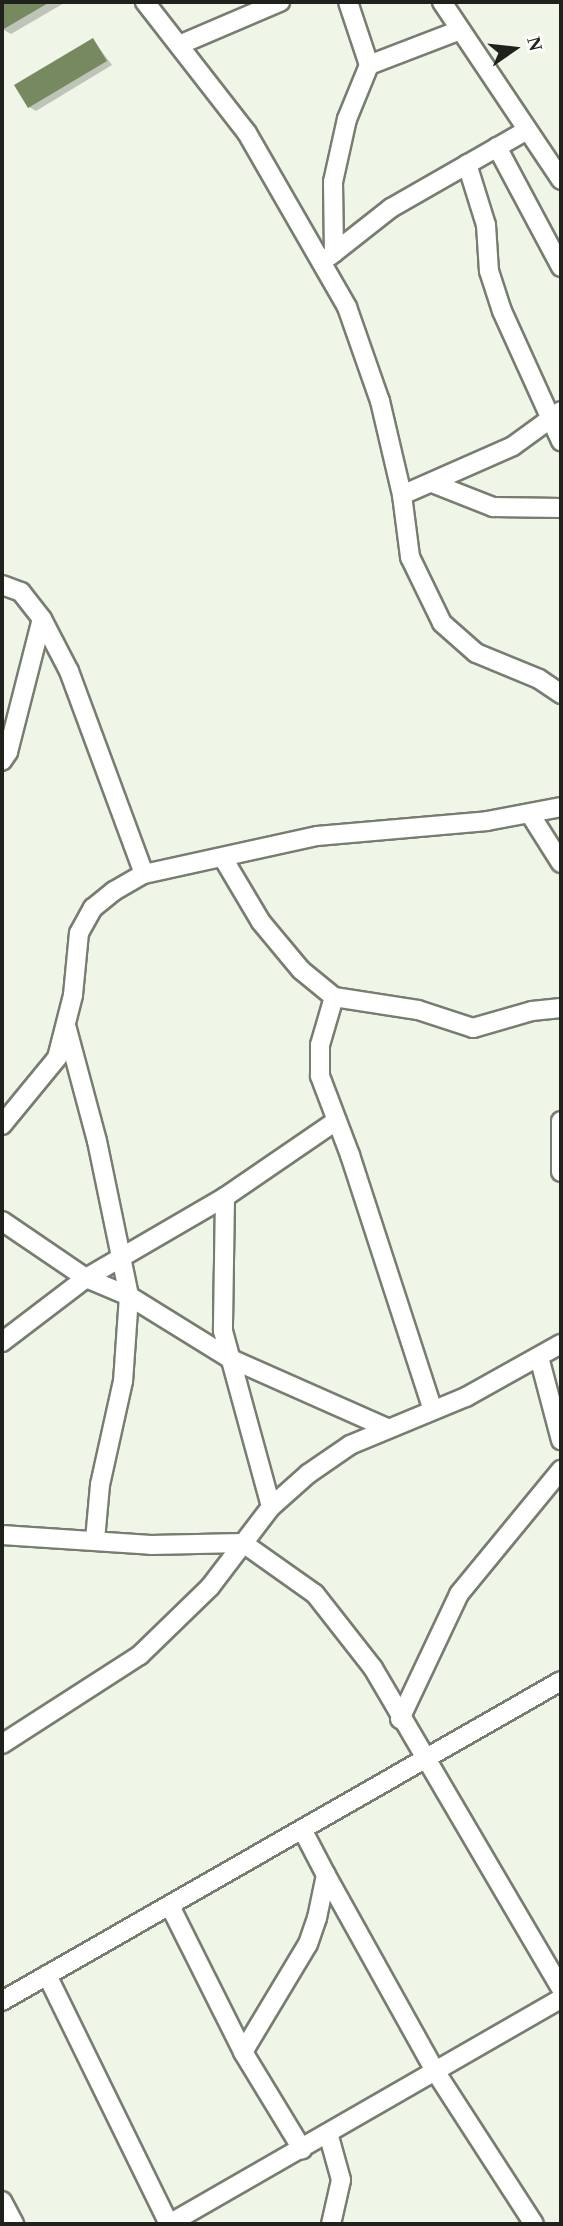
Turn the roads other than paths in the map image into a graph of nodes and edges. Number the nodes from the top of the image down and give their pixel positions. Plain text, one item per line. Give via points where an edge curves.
1 (145, 2) edge
2 (280, 2) edge
3 (348, 2) edge
4 (442, 2) edge
5 (460, 30) junction
6 (179, 45) junction
7 (369, 65) junction
8 (527, 130) junction
9 (497, 147) junction
10 (555, 155) edge
11 (467, 164) junction
12 (561, 180) edge
13 (329, 257) junction
14 (561, 267) edge
15 (555, 415) edge
16 (561, 441) edge
17 (432, 483) junction
18 (402, 495) junction
19 (561, 508) edge
20 (2, 585) edge
21 (42, 619) junction
22 (561, 694) edge
23 (2, 761) edge
24 (561, 807) edge
25 (530, 814) junction
26 (223, 858) junction
27 (561, 863) edge
28 (144, 874) junction
29 (334, 997) junction
30 (561, 1009) edge
31 (66, 1028) junction
32 (561, 1121) edge
33 (336, 1122) junction
34 (2, 1125) edge
35 (561, 1172) edge
36 (225, 1197) junction
37 (2, 1221) edge
38 (121, 1259) junction
39 (86, 1278) junction
40 (129, 1296) junction
41 (2, 1342) edge
42 (561, 1345) edge
43 (538, 1357) junction
44 (229, 1358) junction
45 (433, 1409) junction
46 (387, 1428) junction
47 (561, 1440) edge
48 (561, 1470) edge
49 (271, 1507) junction
50 (2, 1535) edge
51 (95, 1540) junction
52 (243, 1543) junction
53 (561, 1681) edge
54 (400, 1719) junction
55 (2, 1744) edge
56 (425, 1761) junction
57 (303, 1831) junction
58 (326, 1875) junction
59 (170, 1906) junction
60 (47, 1975) junction
61 (561, 1988) edge
62 (561, 1999) edge
63 (2, 2001) edge
64 (243, 2052) junction
65 (435, 2071) junction
66 (328, 2133) junction
67 (302, 2149) junction
68 (2, 2201) edge
69 (14, 2224) edge
70 (169, 2224) edge
71 (331, 2224) edge
72 (534, 2224) edge

1 - 6 street
2 - 6 street
3 - 7 street
4 - 5 street
5 - 7 street
5 - 8 street
6 - 13 street via 247,133
7 - 13 street via 346,120 333,182
8 - 9 street
8 - 10 street
9 - 11 street
9 - 14 street
10 - 12 street
11 - 13 street via 391,208
11 - 15 street via 486,225 489,271 502,311
13 - 18 street via 380,401
15 - 16 street
15 - 17 street via 513,446
17 - 18 street
17 - 19 street via 493,507
18 - 22 street via 410,557 442,623 476,653 539,678
20 - 21 street via 21,592
21 - 23 street
21 - 28 street via 97,737
24 - 25 street
25 - 26 street via 317,836
25 - 27 street
26 - 28 street
26 - 29 street via 261,922 301,970
28 - 31 street via 93,908 79,933
29 - 30 street via 418,1010 473,1028 532,1011
29 - 33 street via 320,1045 320,1076
31 - 34 street via 57,1058
31 - 38 street
32 - 35 street
33 - 36 street
33 - 45 street
36 - 38 street
36 - 44 street via 223,1331
37 - 39 street
38 - 39 street
38 - 40 street
39 - 40 street
39 - 41 street
40 - 44 street
40 - 51 street via 123,1381 100,1485
42 - 43 street
43 - 45 street
43 - 47 street
44 - 46 street
44 - 49 street
45 - 46 street
46 - 49 street via 350,1445
48 - 54 street via 459,1594
49 - 52 street
50 - 51 street
51 - 52 street
52 - 54 street via 315,1594 345,1628
52 - 55 street via 209,1587 140,1656
53 - 56 street
54 - 56 street
56 - 57 street
56 - 61 street
57 - 58 street
57 - 59 street
58 - 64 street via 308,1944
58 - 65 street
59 - 60 street
59 - 64 street
60 - 63 street
60 - 70 street
62 - 65 street
64 - 67 street
65 - 66 street
65 - 72 street
66 - 67 street
66 - 71 street via 341,2180
67 - 70 street
68 - 69 street

